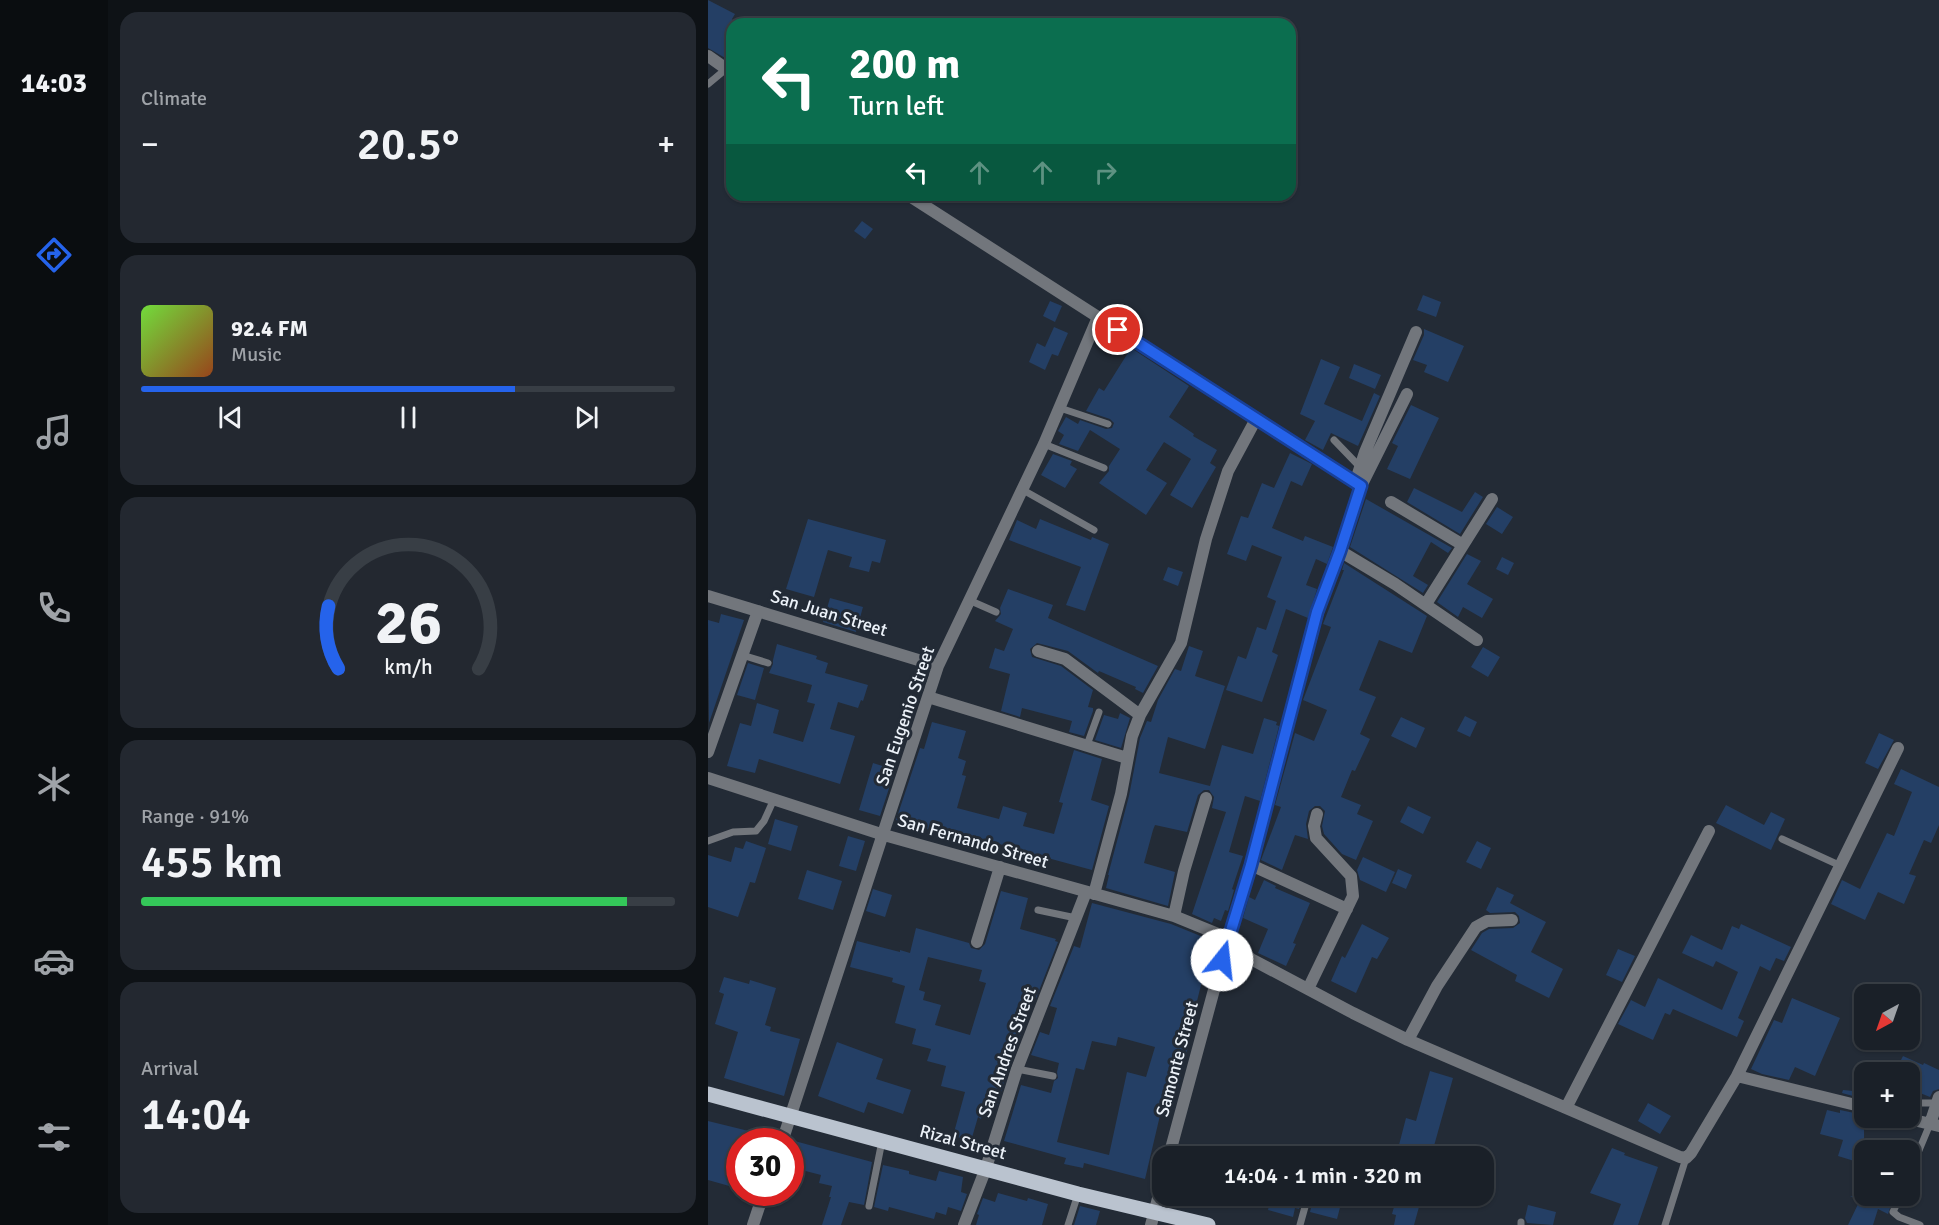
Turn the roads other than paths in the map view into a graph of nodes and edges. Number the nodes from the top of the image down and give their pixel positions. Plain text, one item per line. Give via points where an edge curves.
1 (708, 57) edge
2 (726, 69) edge
3 (726, 73) edge
4 (708, 84) edge
5 (917, 201) edge
6 (1098, 317) junction
7 (1416, 332) dead end
8 (1407, 394) dead end
9 (1060, 408) junction
10 (1256, 419) junction
11 (1108, 424) dead end
12 (1334, 440) dead end
13 (1044, 444) junction
14 (1360, 467) junction
15 (1104, 468) dead end
16 (1358, 485) junction
17 (1023, 490) junction
18 (1492, 499) dead end
19 (1391, 502) dead end
20 (1094, 530) dead end
21 (1463, 545) junction
22 (1340, 551) junction
23 (708, 596) edge
24 (970, 601) junction
25 (1426, 604) junction
26 (758, 611) junction
27 (996, 612) dead end
28 (1477, 640) dead end
29 (1038, 651) dead end
30 (742, 655) junction
31 (768, 663) dead end
32 (938, 666) junction
33 (928, 697) junction
34 (1099, 712) dead end
35 (1140, 715) junction
36 (1087, 745) junction
37 (1898, 748) dead end
38 (708, 752) edge
39 (1127, 758) junction
40 (708, 778) edge
41 (1206, 798) dead end
42 (774, 799) junction
43 (1317, 814) dead end
44 (1709, 831) dead end
45 (884, 835) junction
46 (1782, 839) dead end
47 (708, 841) edge
48 (1251, 865) junction
49 (1841, 866) junction
50 (1000, 867) junction
51 (1090, 893) junction
52 (1347, 909) junction
53 (1038, 910) dead end
54 (1174, 916) junction
55 (1076, 918) junction
56 (1512, 920) dead end
57 (1228, 938) junction
58 (977, 942) dead end
59 (1308, 989) junction
60 (1408, 1040) junction
61 (1017, 1068) junction
62 (1053, 1076) dead end
63 (1737, 1076) junction
64 (708, 1094) edge
65 (1938, 1100) edge
66 (1920, 1102) edge
67 (1854, 1105) edge
68 (1566, 1108) junction
69 (790, 1117) junction
70 (1920, 1122) edge
71 (1935, 1125) edge
72 (786, 1128) edge
73 (882, 1141) junction
74 (1172, 1146) edge
75 (1920, 1153) edge
76 (1686, 1158) junction
77 (987, 1168) junction
78 (1078, 1194) junction
79 (759, 1206) edge
80 (869, 1206) dead end
81 (1305, 1206) edge
82 (1896, 1206) edge
83 (1153, 1218) edge
84 (753, 1225) edge
85 (964, 1225) edge
86 (1068, 1225) edge
87 (1208, 1225) edge
88 (1300, 1225) edge
89 (1665, 1225) edge
90 (1920, 1225) edge

1 - 2 street
3 - 4 lane
5 - 6 street
6 - 9 street, San Eugenio Street
6 - 10 street
7 - 14 street
8 - 16 street
9 - 11 lane
9 - 13 street, San Eugenio Street
10 - 16 street
10 - 35 street, San Andres Street via 1228,471 1206,539 1181,643
12 - 14 lane
13 - 15 lane
13 - 17 street, San Eugenio Street
14 - 16 street
16 - 22 street, Samonte Street
17 - 20 lane
17 - 24 street, San Eugenio Street
18 - 21 street
19 - 21 street
21 - 25 street
22 - 25 street
22 - 48 street, Samonte Street via 1317,612
23 - 26 street, San Juan Street
24 - 27 lane
24 - 32 street, San Eugenio Street
25 - 28 street
26 - 30 street
26 - 32 street, San Juan Street
29 - 35 street via 1065,659
30 - 31 lane
30 - 38 street
32 - 33 street, San Eugenio Street
33 - 36 street
33 - 45 street, San Eugenio Street
34 - 36 lane
35 - 39 street, San Andres Street
36 - 39 street
37 - 49 street
39 - 51 street, San Andres Street via 1121,794
40 - 42 street, San Fernando Street
41 - 54 street
42 - 45 street, San Fernando Street
42 - 47 lane via 756,831 733,832
43 - 52 street via 1316,837 1351,876 1353,896
44 - 68 street
45 - 50 street, San Fernando Street
45 - 69 street, San Eugenio Street
46 - 49 lane
48 - 52 street
48 - 57 street, Samonte Street
49 - 63 street
50 - 51 street, San Fernando Street
50 - 58 street
51 - 54 street, San Fernando Street
51 - 55 street, San Andres Street
52 - 59 street
53 - 55 lane
54 - 57 street, San Fernando Street
55 - 61 street, San Andres Street
56 - 60 street via 1487,921 1476,927
57 - 59 street via 1251,959
57 - 74 street, Samonte Street
59 - 60 street
60 - 68 street
61 - 62 lane
61 - 77 street, San Andres Street
63 - 67 street
63 - 76 street
64 - 69 main road, Rizal Street
65 - 66 lane
65 - 71 street
68 - 76 street
69 - 72 street, San Eugenio Street
69 - 73 main road, Rizal Street
70 - 71 street
71 - 75 lane
73 - 77 main road, Rizal Street
73 - 80 lane
76 - 89 lane
77 - 78 main road, Rizal Street
77 - 85 street, San Andres Street
78 - 83 main road, Rizal Street
78 - 86 lane
79 - 84 street
81 - 88 lane
82 - 90 lane via 1893,1212
83 - 87 main road, Rizal Street

